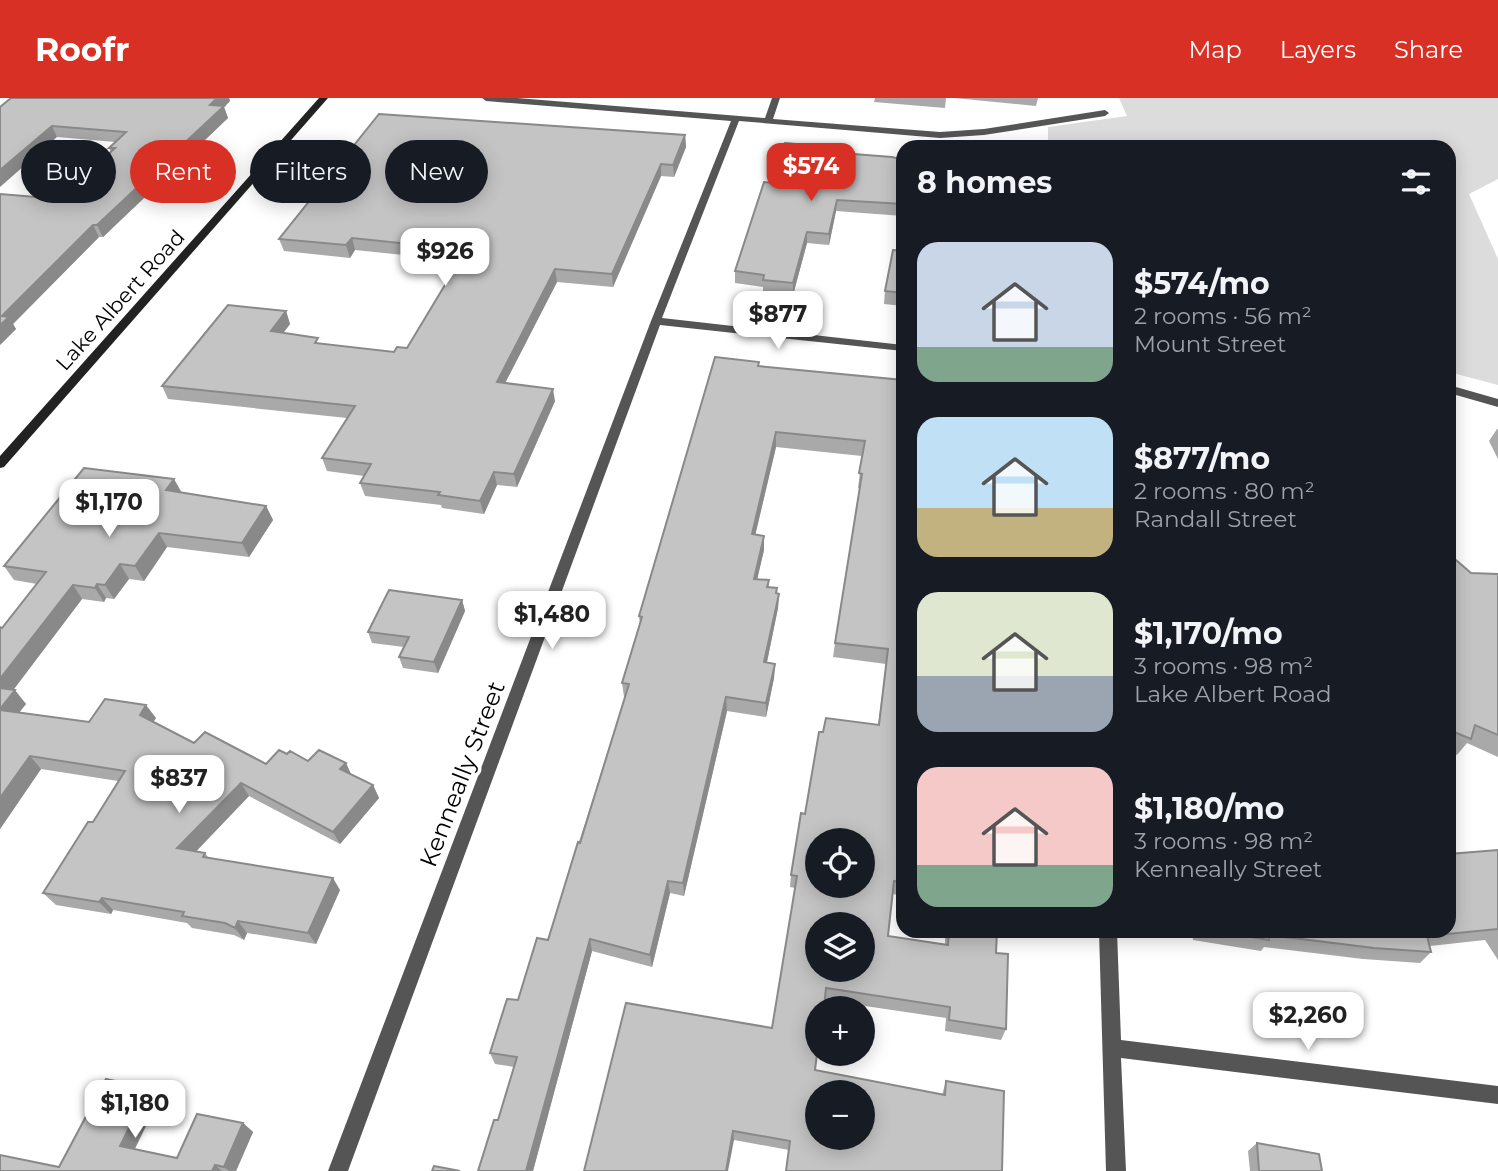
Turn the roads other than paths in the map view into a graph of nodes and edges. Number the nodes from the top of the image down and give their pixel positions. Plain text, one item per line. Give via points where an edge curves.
1 (324, 98) edge
2 (486, 98) edge
3 (776, 98) edge
4 (1105, 113) dead end
5 (736, 119) junction
6 (768, 121) junction
7 (656, 321) junction
8 (896, 347) edge
9 (1456, 391) edge
10 (1498, 403) edge
11 (0, 464) edge
12 (1108, 938) edge
13 (1113, 1048) junction
14 (1498, 1095) edge
15 (338, 1171) edge
16 (1116, 1171) edge

1 - 11 main road, Lake Albert Road
2 - 5 street
3 - 6 street
4 - 6 street via 954,135
5 - 6 street
5 - 7 street, Kenneally Street
7 - 8 street
7 - 15 street, Kenneally Street
9 - 10 street
12 - 13 street
13 - 14 street
13 - 16 street

